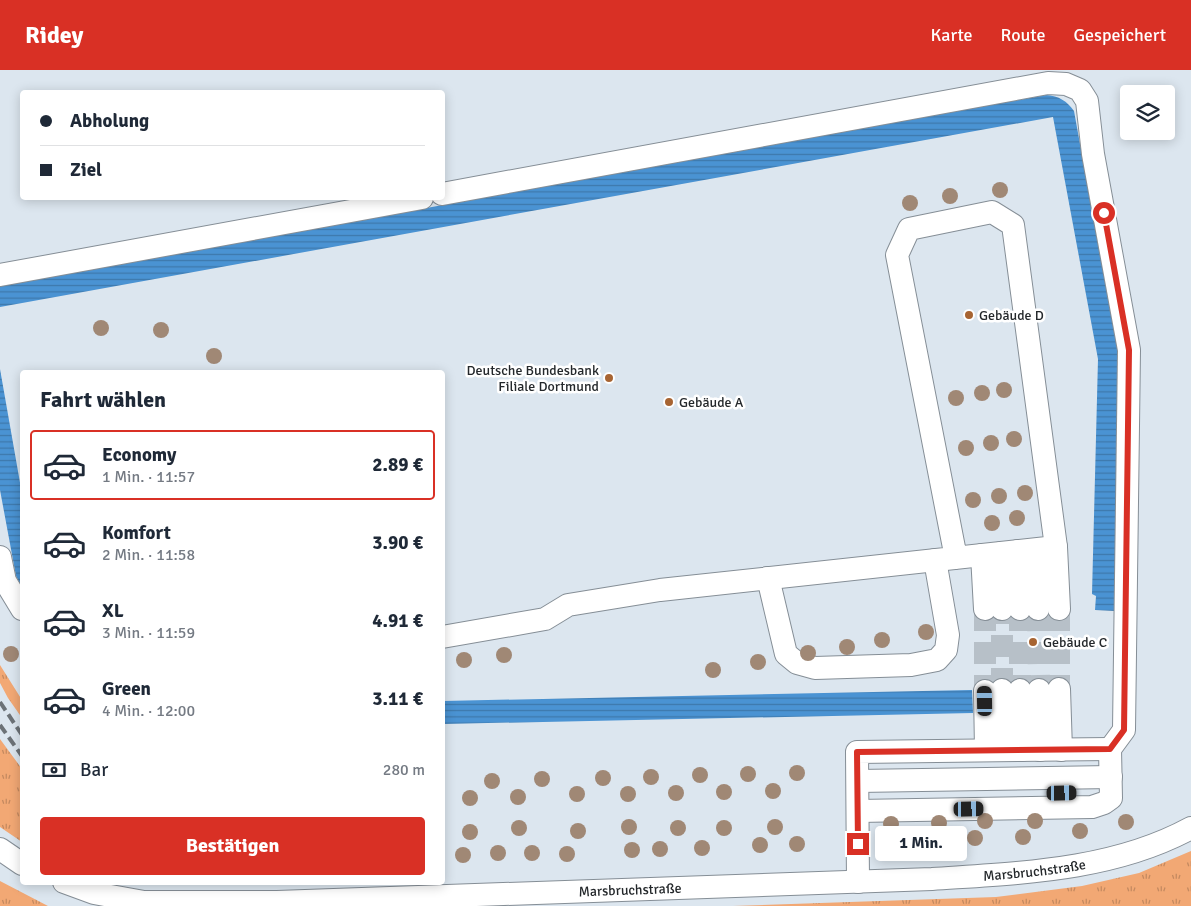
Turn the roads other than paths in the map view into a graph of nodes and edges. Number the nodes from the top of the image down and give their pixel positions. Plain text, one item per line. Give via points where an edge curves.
1 (445, 193) edge
2 (411, 200) edge
3 (0, 275) edge
4 (1019, 551) junction
5 (0, 557) edge
6 (945, 559) junction
7 (768, 578) junction
8 (20, 606) edge
9 (1021, 609) junction
10 (445, 636) edge
11 (1021, 690) junction
12 (1110, 749) junction
13 (1022, 750) junction
14 (1111, 784) junction
15 (858, 796) junction
16 (1191, 828) edge
17 (0, 849) edge
18 (20, 863) edge
19 (858, 882) junction
20 (72, 885) edge
21 (346, 891) edge

1 - 12 street via 1048,83 1066,84 1080,90 1087,101 1093,154 1129,350 1124,730
2 - 3 street
4 - 6 street
4 - 6 street via 1013,226 992,212 909,229 897,255
4 - 9 street
4 - 9 street
4 - 9 street
5 - 8 street via 5,581
6 - 7 street
6 - 7 street via 946,650 937,660 910,664 815,668 797,663 786,654
7 - 10 street via 660,590 568,605 545,619
11 - 13 street
11 - 13 street
11 - 13 street
12 - 13 street
12 - 14 street
13 - 15 street via 857,752
14 - 15 street
14 - 15 street via 1111,798 1092,807
15 - 19 street
16 - 19 street, Marsbruchstraße via 1146,848 1103,861 1030,872
17 - 18 street
19 - 21 street, Marsbruchstraße
20 - 21 street, Marsbruchstraße via 94,893 144,902 277,902

